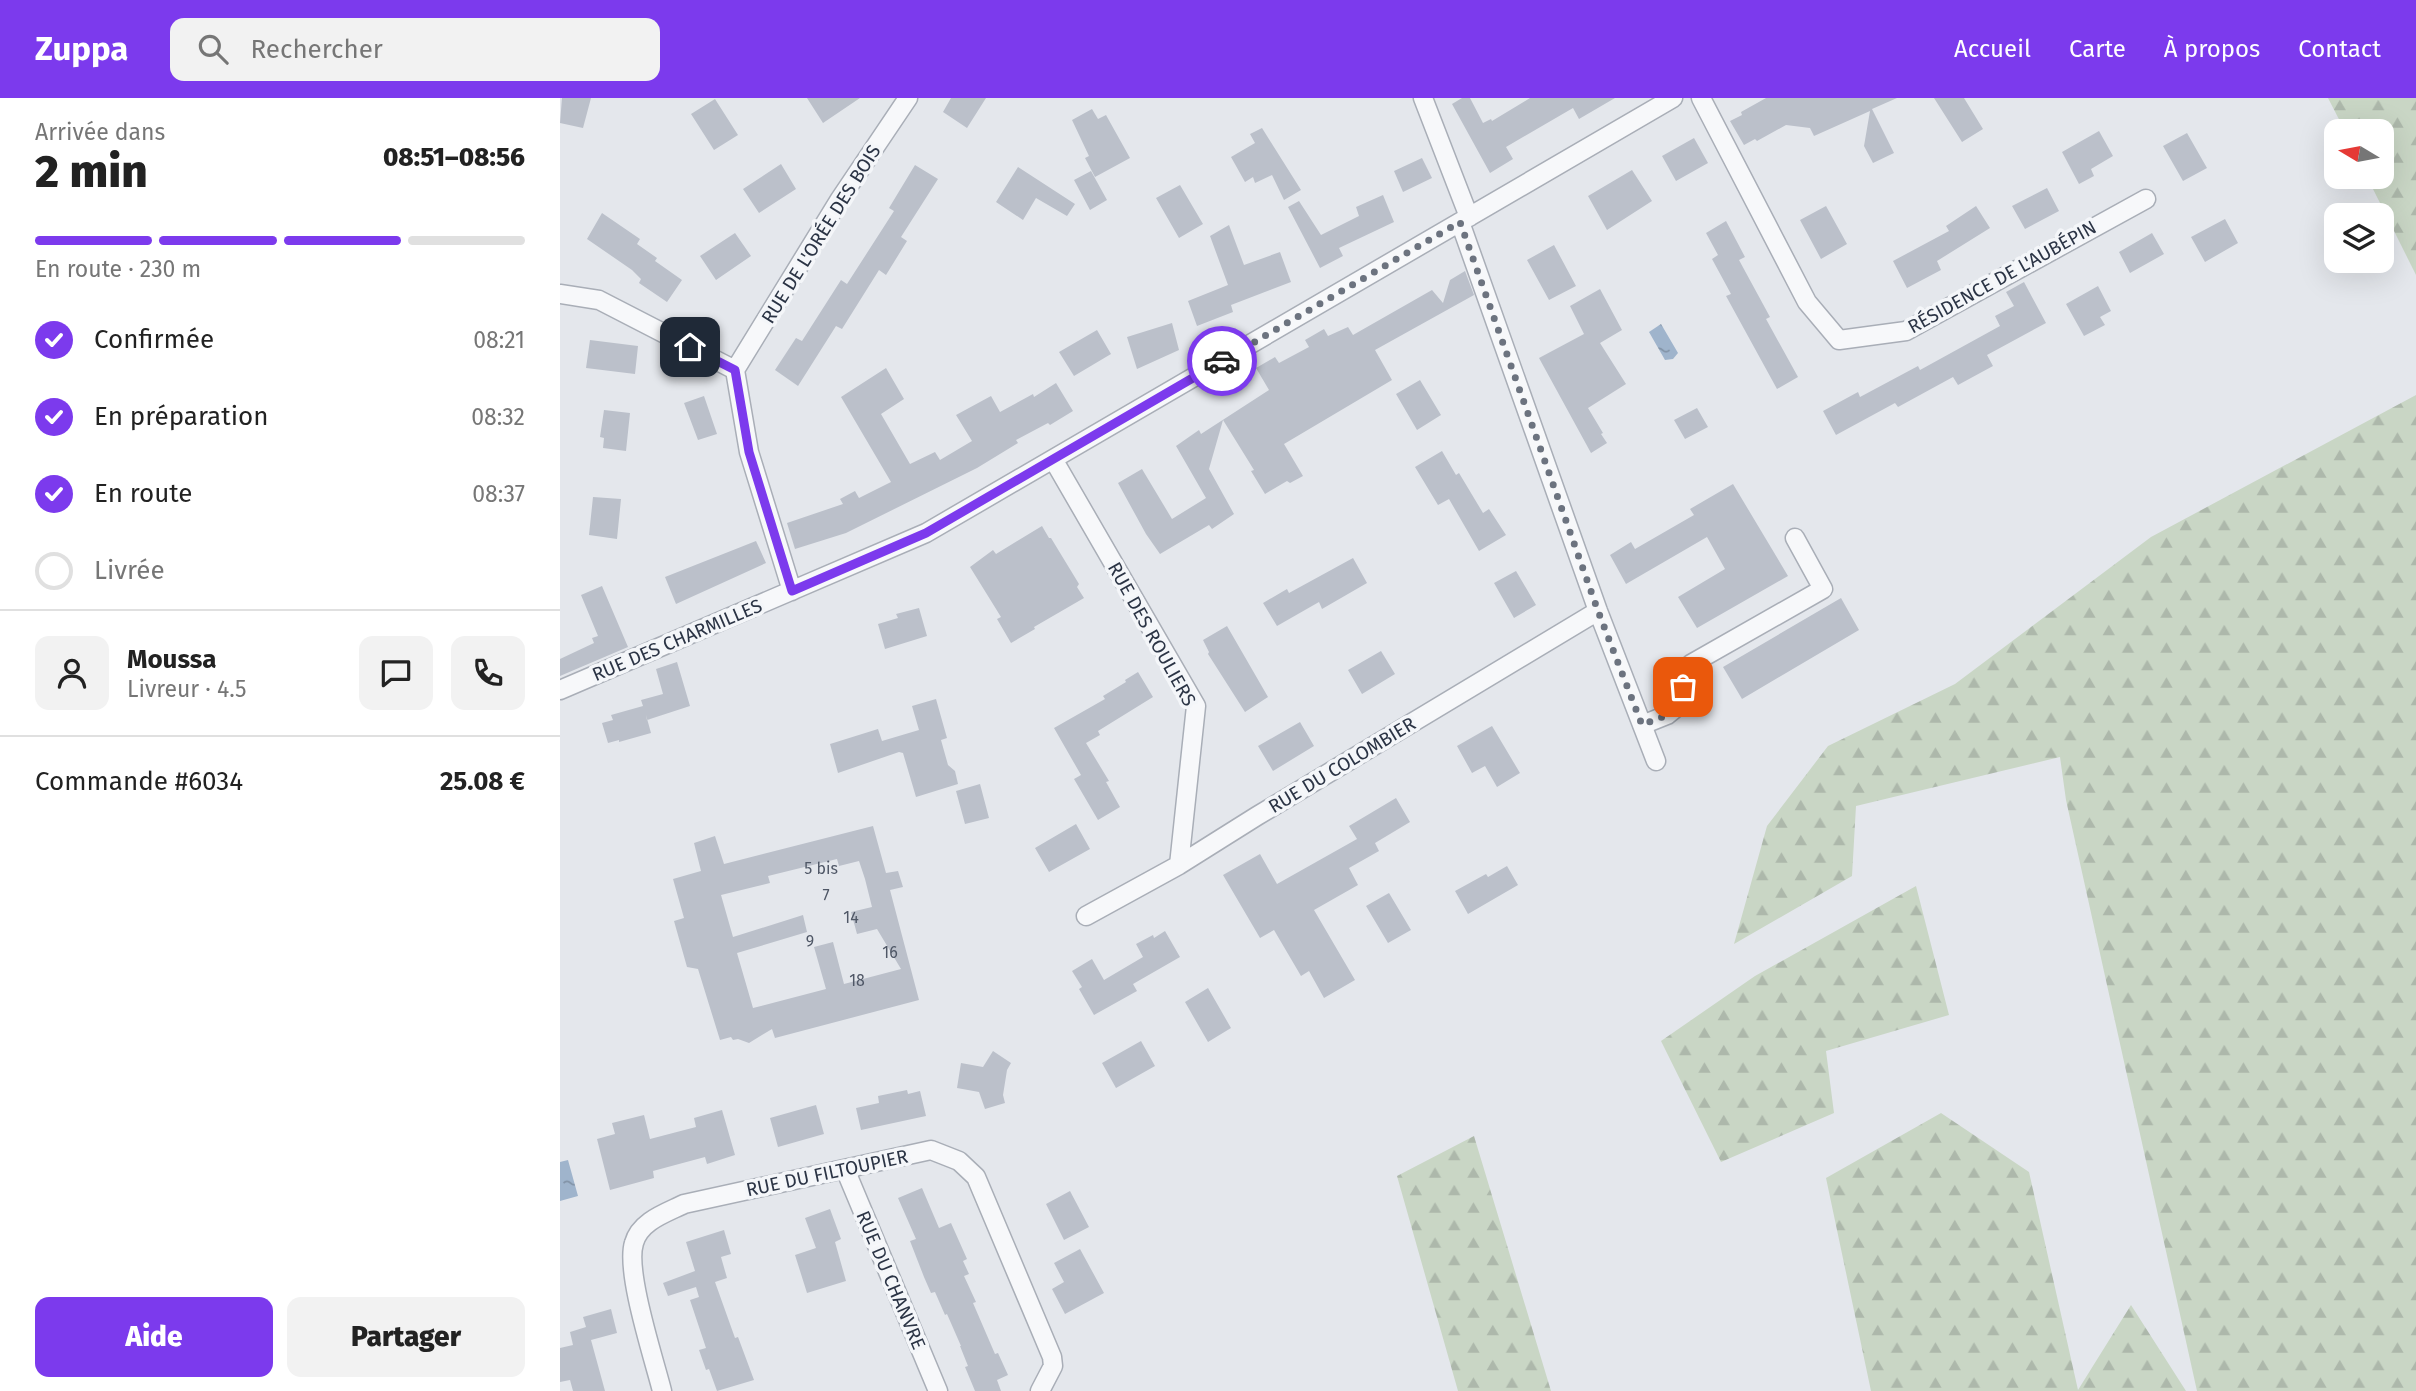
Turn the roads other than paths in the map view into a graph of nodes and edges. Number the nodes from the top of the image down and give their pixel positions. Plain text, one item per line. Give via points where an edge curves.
1 (908, 98) edge
2 (1423, 98) edge
3 (1673, 98) edge
4 (1701, 98) edge
5 (2146, 199) dead end
6 (1465, 219) junction
7 (560, 294) edge
8 (735, 370) junction
9 (1053, 459) junction
10 (1795, 538) dead end
11 (792, 591) junction
12 (1598, 611) junction
13 (560, 690) edge
14 (1642, 725) junction
15 (1656, 761) dead end
16 (1179, 865) junction
17 (1086, 916) dead end
18 (845, 1169) junction
19 (662, 1391) edge
20 (938, 1391) edge
21 (1040, 1391) edge

1 - 8 street, RUE DE L'ORÉE DES BOIS
2 - 6 street
3 - 6 street, RUE DES CHARMILLES
4 - 5 street, RÉSIDENCE DE L'AUBÉPIN via 1807,302 1839,340 1906,331
6 - 9 street, RUE DES CHARMILLES
6 - 12 street
7 - 8 street via 600,300
8 - 11 street via 749,452
9 - 11 street, RUE DES CHARMILLES via 926,533
9 - 16 street, RUE DES ROULIERS via 1196,706
10 - 14 street via 1823,589 1691,664 1678,706
11 - 13 street, RUE DES CHARMILLES
12 - 14 street
12 - 16 street, RUE DU COLOMBIER
14 - 15 street
16 - 17 street, RUE DU COLOMBIER
18 - 19 street, RUE DU FILTOUPIER via 684,1204 647,1223 634,1242 633,1278
18 - 20 street, RUE DU CHANVRE
18 - 21 street, RUE DU FILTOUPIER via 930,1150 959,1161 976,1177 1052,1357 1053,1366

